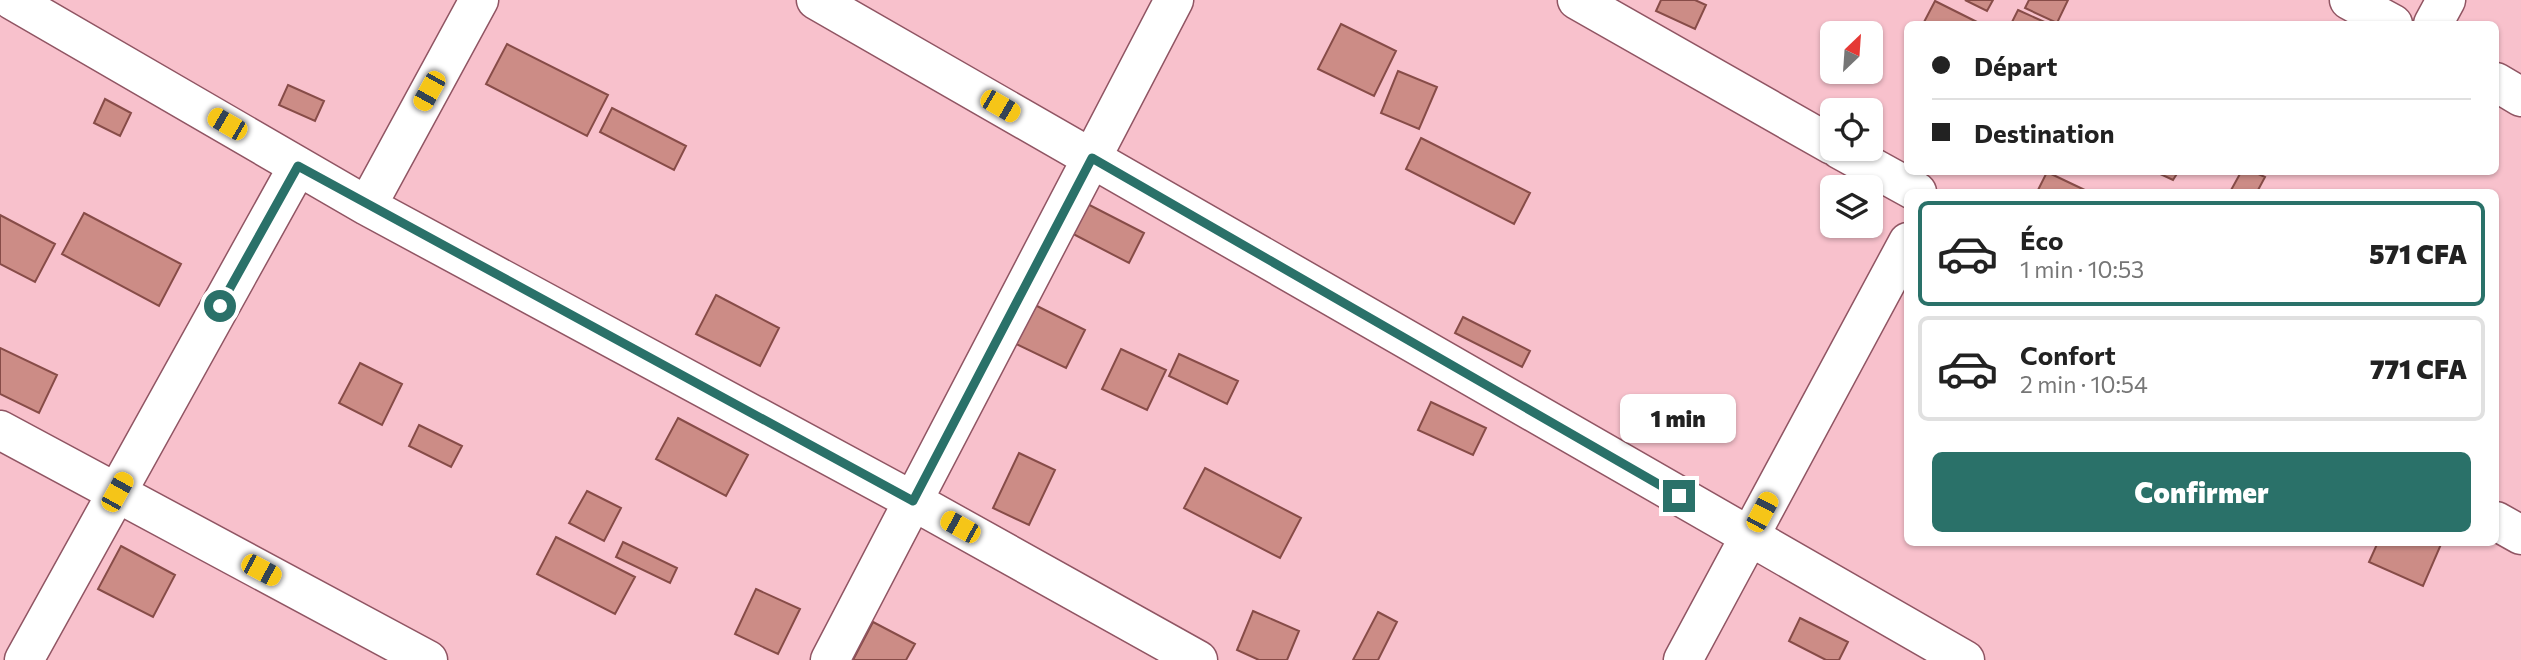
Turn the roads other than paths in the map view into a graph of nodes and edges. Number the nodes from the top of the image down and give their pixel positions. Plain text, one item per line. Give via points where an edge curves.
1 (12, 0) edge
2 (479, 0) edge
3 (816, 0) edge
4 (1174, 0) edge
5 (1577, 0) edge
6 (2349, 0) edge
7 (2446, 0) edge
8 (2388, 21) edge
9 (2435, 21) edge
10 (2499, 84) edge
11 (2521, 97) edge
12 (1820, 138) edge
13 (1092, 158) junction
14 (1861, 161) edge
15 (298, 166) junction
16 (1912, 189) edge
17 (367, 206) junction
18 (1904, 249) edge
19 (0, 430) edge
20 (117, 492) junction
21 (913, 501) junction
22 (2499, 523) edge
23 (2521, 535) edge
24 (1749, 536) junction
25 (24, 660) edge
26 (428, 660) edge
27 (830, 660) edge
28 (1198, 660) edge
29 (1683, 660) edge
30 (1965, 660) edge

1 - 15 street
2 - 17 street
3 - 13 street
4 - 13 street
5 - 12 street
6 - 8 street
7 - 9 street
10 - 11 street
13 - 21 street
13 - 24 street
14 - 16 street
15 - 17 street
15 - 20 street
17 - 21 street
18 - 24 street
19 - 20 street
20 - 25 street
20 - 26 street
21 - 27 street
21 - 28 street
22 - 23 street
24 - 29 street
24 - 30 street

